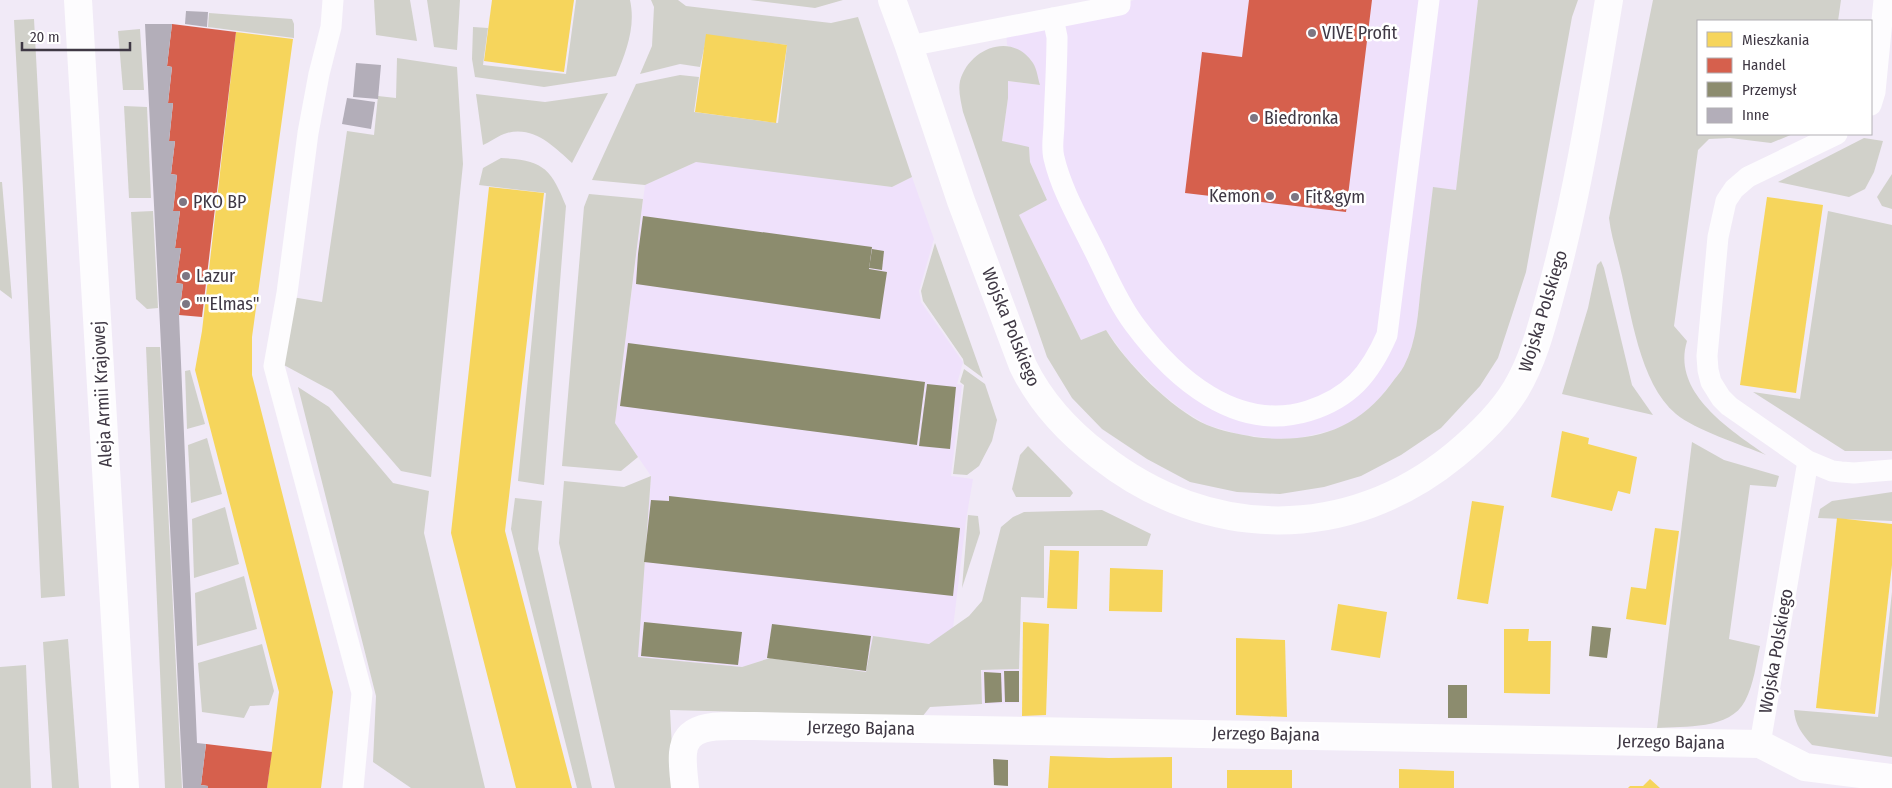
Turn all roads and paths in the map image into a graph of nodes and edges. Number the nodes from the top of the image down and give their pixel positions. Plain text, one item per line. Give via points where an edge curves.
1 (78, 0) edge
2 (333, 0) edge
3 (892, 0) edge
4 (1429, 0) edge
5 (1609, 0) edge
6 (1884, 0) edge
7 (1125, 2) edge
8 (1053, 18) junction
9 (909, 46) junction
10 (1872, 102) edge
11 (1835, 135) edge
12 (1808, 461) junction
13 (1892, 470) edge
14 (1760, 744) junction
15 (1892, 778) edge
16 (125, 788) edge
17 (353, 788) edge
18 (685, 788) edge

1 - 16 street, Aleja Armii Krajowej
2 - 17 lane via 331,26 308,133 274,366 362,693
3 - 9 street, Wojska Polskiego
4 - 8 lane via 1387,336 1378,357 1353,387 1323,406 1279,416 1226,406 1198,390 1133,323 1111,285 1066,195 1053,155 1057,36
5 - 9 street, Wojska Polskiego via 1582,156 1560,258 1533,354 1515,392 1493,420 1466,446 1441,467 1412,484 1353,510 1290,522 1251,520 1212,512 1150,490 1081,442 1044,404 1023,366 961,201
6 - 10 lane
7 - 8 lane
8 - 9 lane
11 - 12 lane via 1748,177 1726,201 1718,237 1707,356 1711,382 1721,398
12 - 13 lane via 1841,472
12 - 14 lane, Wojska Polskiego
14 - 15 street, Jerzego Bajana via 1805,766
14 - 18 street, Jerzego Bajana via 1013,729 716,727 701,728 686,740 683,753

